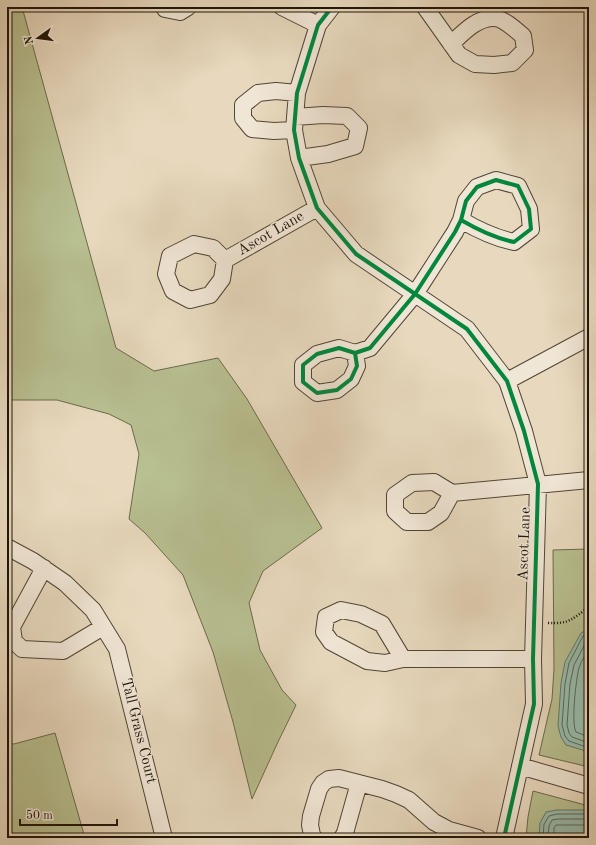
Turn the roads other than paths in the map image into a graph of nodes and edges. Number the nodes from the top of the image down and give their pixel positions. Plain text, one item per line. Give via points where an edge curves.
1 (164, 7) edge
2 (188, 7) edge
3 (282, 7) edge
4 (332, 7) edge
5 (425, 7) edge
6 (318, 25) junction
7 (451, 44) dead end
8 (297, 93) junction
9 (295, 123) junction
10 (299, 158) junction
11 (317, 208) junction
12 (461, 220) junction
13 (225, 260) dead end
14 (415, 294) junction
15 (589, 337) edge
16 (355, 353) dead end
17 (507, 382) junction
18 (589, 480) edge
19 (538, 484) junction
20 (452, 493) dead end
21 (7, 546) edge
22 (44, 568) junction
23 (103, 627) junction
24 (403, 659) junction
25 (533, 659) junction
26 (520, 766) junction
27 (359, 783) junction
28 (589, 786) edge
29 (164, 838) edge
30 (314, 838) edge
31 (342, 838) edge
32 (478, 838) edge
33 (504, 838) edge

1 - 2 street via 165,10 180,12
3 - 6 street
4 - 6 street, Ascot Lane
5 - 7 street
6 - 8 street, Ascot Lane
8 - 9 street, Ascot Lane
8 - 9 street via 258,93 243,105 243,118 252,129 274,131
9 - 10 street, Ascot Lane
9 - 10 street via 323,115 347,116 359,128 355,146 328,154
10 - 11 street, Ascot Lane
11 - 13 street, Ascot Lane
11 - 14 street, Ascot Lane via 356,254
12 - 12 street via 466,201 477,187 496,180 518,186 528,209 531,229 514,242 478,230
12 - 14 street
14 - 16 street via 370,348
14 - 17 street, Ascot Lane via 466,329
15 - 17 street
17 - 19 street, Ascot Lane
18 - 19 street, Ascot Lane
19 - 20 street, Ascot Lane
19 - 25 street, Ascot Lane
21 - 22 street, Tall Grass Court
22 - 23 street, Tall Grass Court via 65,583 93,610
22 - 23 street via 12,627 14,640 22,649 63,651
23 - 29 street, Tall Grass Court via 116,649
24 - 24 street via 386,663 367,661 342,649 331,642 324,632 326,617 342,610 361,614 382,624
24 - 25 street
25 - 26 street, Ascot Lane via 534,704
26 - 28 street
26 - 33 street, Ascot Lane
27 - 30 street via 339,778 329,779 323,783 311,816 310,825
27 - 31 street
27 - 32 street via 409,800 434,822 449,830

